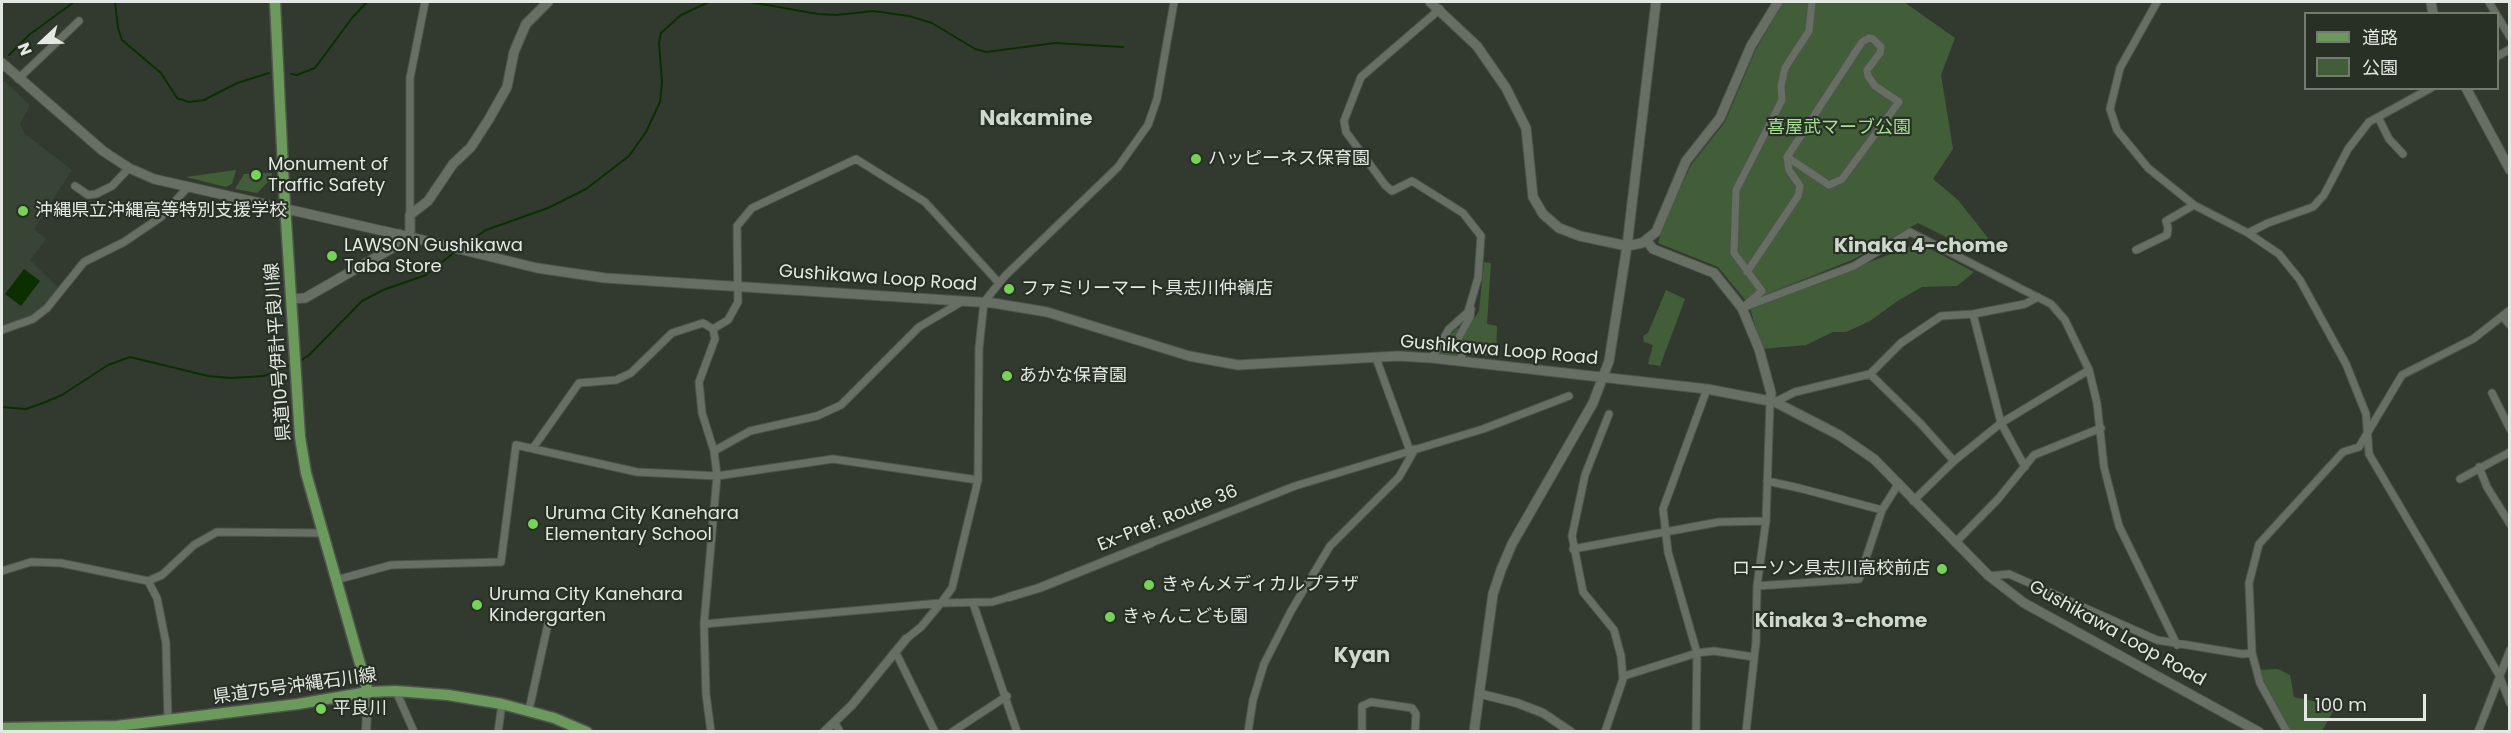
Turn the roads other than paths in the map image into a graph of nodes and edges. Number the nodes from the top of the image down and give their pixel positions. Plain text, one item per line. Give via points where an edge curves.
1 (276, 2) edge
2 (424, 2) edge
3 (548, 2) edge
4 (1174, 2) edge
5 (1430, 2) edge
6 (1656, 2) edge
7 (1778, 2) edge
8 (1812, 2) edge
9 (2157, 2) edge
10 (1440, 9) junction
11 (2499, 18) edge
12 (79, 21) dead end
13 (2510, 37) edge
14 (2, 63) edge
15 (18, 79) junction
16 (2427, 90) edge
17 (2467, 90) edge
18 (2378, 117) junction
19 (2403, 154) dead end
20 (1787, 157) junction
21 (129, 168) junction
22 (2510, 170) edge
23 (75, 186) dead end
24 (187, 188) junction
25 (2194, 205) junction
26 (285, 209) junction
27 (410, 215) junction
28 (2248, 233) junction
29 (399, 234) junction
30 (410, 237) junction
31 (1647, 241) junction
32 (1627, 246) junction
33 (2136, 250) dead end
34 (1747, 272) junction
35 (999, 283) junction
36 (740, 287) junction
37 (2038, 297) junction
38 (291, 299) junction
39 (1471, 300) junction
40 (963, 301) junction
41 (984, 302) junction
42 (1742, 308) junction
43 (2510, 310) edge
44 (1973, 314) junction
45 (2502, 316) junction
46 (2510, 325) edge
47 (713, 329) junction
48 (2, 330) edge
49 (1376, 358) junction
50 (1432, 358) junction
51 (1463, 362) junction
52 (2089, 370) junction
53 (1870, 374) junction
54 (1604, 377) junction
55 (1707, 389) junction
56 (2492, 393) dead end
57 (1569, 396) dead end
58 (1772, 402) junction
59 (1609, 414) dead end
60 (2001, 423) junction
61 (2101, 428) junction
62 (2367, 429) junction
63 (2510, 429) edge
64 (533, 448) junction
65 (1413, 450) junction
66 (714, 451) junction
67 (2510, 452) edge
68 (1954, 461) junction
69 (2025, 466) junction
70 (2479, 467) junction
71 (717, 476) junction
72 (2460, 479) dead end
73 (978, 480) junction
74 (1767, 481) junction
75 (1899, 483) junction
76 (1913, 501) junction
77 (1882, 510) junction
78 (1766, 521) junction
79 (2510, 525) edge
80 (1665, 531) junction
81 (323, 533) junction
82 (1151, 543) joint
83 (1955, 543) junction
84 (1573, 549) junction
85 (2, 572) edge
86 (1989, 576) junction
87 (336, 580) junction
88 (148, 581) junction
89 (1757, 586) junction
90 (1009, 597) joint
91 (941, 603) junction
92 (973, 603) junction
93 (549, 619) dead end
94 (704, 624) junction
95 (906, 639) joint
96 (2177, 645) junction
97 (2510, 650) edge
98 (1697, 653) junction
99 (2252, 653) junction
100 (893, 654) junction
101 (1754, 657) junction
102 (2499, 675) junction
103 (1624, 676) junction
104 (396, 691) junction
105 (368, 692) junction
106 (1481, 694) junction
107 (1007, 696) junction
108 (2510, 703) edge
109 (502, 704) junction
110 (529, 710) junction
111 (168, 721) junction
112 (835, 723) junction
113 (2, 728) edge
114 (366, 732) edge
115 (414, 732) edge
116 (498, 732) edge
117 (587, 732) edge
118 (711, 732) edge
119 (824, 732) edge
120 (840, 732) edge
121 (935, 732) edge
122 (952, 732) edge
123 (1017, 732) edge
124 (1248, 732) edge
125 (1362, 732) edge
126 (1415, 732) edge
127 (1474, 732) edge
128 (1571, 732) edge
129 (1605, 732) edge
130 (1696, 732) edge
131 (1746, 732) edge
132 (2259, 732) edge
133 (2287, 732) edge
134 (2478, 732) edge

1 - 26 main road, 県道10号伊計平良川線
2 - 27 street via 410,78
3 - 27 main road via 526,24 514,52 507,87 471,147 453,164 428,201
4 - 35 street via 1157,99 1148,125 1118,166
5 - 10 main road
6 - 32 main road
7 - 31 main road via 1751,46 1720,118 1686,161 1656,232
8 - 34 street via 1809,31 1785,68 1782,100 1736,190 1734,253
9 - 25 street via 2120,68 2110,109 2117,130 2148,168
10 - 32 main road via 1477,46 1506,88 1526,128 1533,197 1543,213 1559,228
10 - 39 street via 1361,77 1344,121 1346,132 1385,186 1392,190 1412,181 1463,213 1481,236 1478,278
11 - 13 street
12 - 15 street
14 - 15 main road, Gushikawa Loop Road
15 - 21 main road, Gushikawa Loop Road via 103,151
16 - 18 street
17 - 22 main road
18 - 19 street via 2389,139
18 - 28 street via 2369,122 2348,149 2324,195 2313,207
20 - 20 street via 1862,42 1873,39 1881,47 1867,70 1868,76 1875,86 1899,102 1842,179 1829,185
20 - 34 street via 1789,170 1800,186 1798,196
21 - 23 street via 112,186 96,194 88,195
21 - 24 main road, Gushikawa Loop Road
24 - 26 main road, Gushikawa Loop Road
24 - 48 street via 161,218 84,262 47,308 33,319
25 - 28 street
25 - 33 street via 2166,221 2167,235
26 - 29 main road, Gushikawa Loop Road
26 - 38 main road, 県道10号伊計平良川線
27 - 30 main road
28 - 62 street via 2279,254 2300,280 2346,364 2366,414
29 - 30 main road, Gushikawa Loop Road
29 - 38 main road via 394,247 305,297
30 - 36 main road, Gushikawa Loop Road via 573,274
31 - 32 main road
31 - 42 main road via 1653,249 1714,273
32 - 54 main road
34 - 42 street via 1762,291
35 - 36 street via 925,202 856,159 752,207 736,226
35 - 41 street
36 - 40 main road, Gushikawa Loop Road
36 - 47 street via 738,302 728,321
37 - 42 street via 1910,232 1854,266
37 - 44 street via 2025,304
37 - 52 street via 2051,304 2065,320
38 - 81 main road, 県道10号伊計平良川線 via 300,437
39 - 50 street via 1468,312 1449,330
39 - 51 street via 1470,317 1458,339
40 - 41 main road, Gushikawa Loop Road
40 - 66 street via 919,327 842,405 817,417 750,431
41 - 49 main road, Gushikawa Loop Road via 1047,312 1189,356 1238,365
41 - 73 street
42 - 58 main road via 1759,349
43 - 45 street
44 - 53 street via 1941,316 1901,343
44 - 60 street
45 - 46 street
45 - 62 street via 2455,350 2402,375
47 - 64 street via 703,323 672,333 631,373 616,380 579,383
47 - 66 street via 715,339 699,382 702,413
49 - 50 main road, Gushikawa Loop Road
49 - 65 street
50 - 51 main road, Gushikawa Loop Road
51 - 54 main road, Gushikawa Loop Road
52 - 60 street
52 - 61 street
53 - 58 street via 1794,392
53 - 68 street
54 - 55 main road, Gushikawa Loop Road
54 - 106 main road via 1501,570 1492,604
55 - 58 main road, Gushikawa Loop Road
55 - 80 street via 1663,509
56 - 63 street
57 - 65 street, Ex-Pref. Route 36 via 1484,429
58 - 74 street
58 - 75 main road, Gushikawa Loop Road via 1858,448
59 - 84 street via 1585,475 1572,536
60 - 68 street
60 - 69 street
61 - 69 street via 2034,455
61 - 96 street via 2104,467 2119,526
62 - 99 street via 2359,447 2343,452 2259,544 2249,583
62 - 102 street via 2369,454
64 - 71 street via 637,472
64 - 87 street via 516,445 501,562 391,565
65 - 82 street, Ex-Pref. Route 36 via 1295,486
65 - 124 street via 1399,477 1330,546 1291,612 1264,664
66 - 71 street
67 - 70 street
68 - 76 street
69 - 83 street
70 - 72 street
70 - 79 street
71 - 73 street via 833,459
71 - 94 street
73 - 91 street via 952,588
74 - 77 street
74 - 78 street
75 - 76 main road, Gushikawa Loop Road
75 - 77 street
76 - 83 main road, Gushikawa Loop Road
77 - 89 street via 1859,579
78 - 80 street via 1719,522
78 - 89 street
80 - 84 street
80 - 98 street
81 - 87 main road, 県道10号伊計平良川線
81 - 88 street via 218,532 194,545 162,575
82 - 90 street, Ex-Pref. Route 36
83 - 86 main road, Gushikawa Loop Road
84 - 103 street via 1583,592 1614,630
85 - 88 street via 31,562 61,563
86 - 96 street via 2009,574 2157,640
86 - 132 main road, Gushikawa Loop Road via 2024,603
87 - 105 main road, 県道10号伊計平良川線
88 - 111 street via 157,598 166,643
89 - 101 street
90 - 92 street, Ex-Pref. Route 36
91 - 92 street, Ex-Pref. Route 36
91 - 94 street, Ex-Pref. Route 36
91 - 95 street
92 - 107 street
93 - 110 street
94 - 118 street
95 - 100 street
96 - 99 street
97 - 102 street
98 - 101 street via 1714,651
98 - 103 street
98 - 130 street
99 - 133 street via 2260,683
100 - 112 street
100 - 121 street
101 - 131 street
102 - 108 street
102 - 134 street
103 - 129 street
104 - 105 main road, 県道75号沖縄石川線
104 - 109 main road, 県道75号沖縄石川線
104 - 115 street
105 - 111 main road, 県道75号沖縄石川線
105 - 114 street
106 - 127 main road
106 - 128 street via 1543,713
107 - 122 street
107 - 123 street
109 - 110 main road, 県道75号沖縄石川線
109 - 116 street
110 - 117 main road, 県道75号沖縄石川線
111 - 113 main road, 県道75号沖縄石川線
112 - 119 street
112 - 120 street
125 - 126 street via 1362,706 1371,702 1412,708 1416,714

